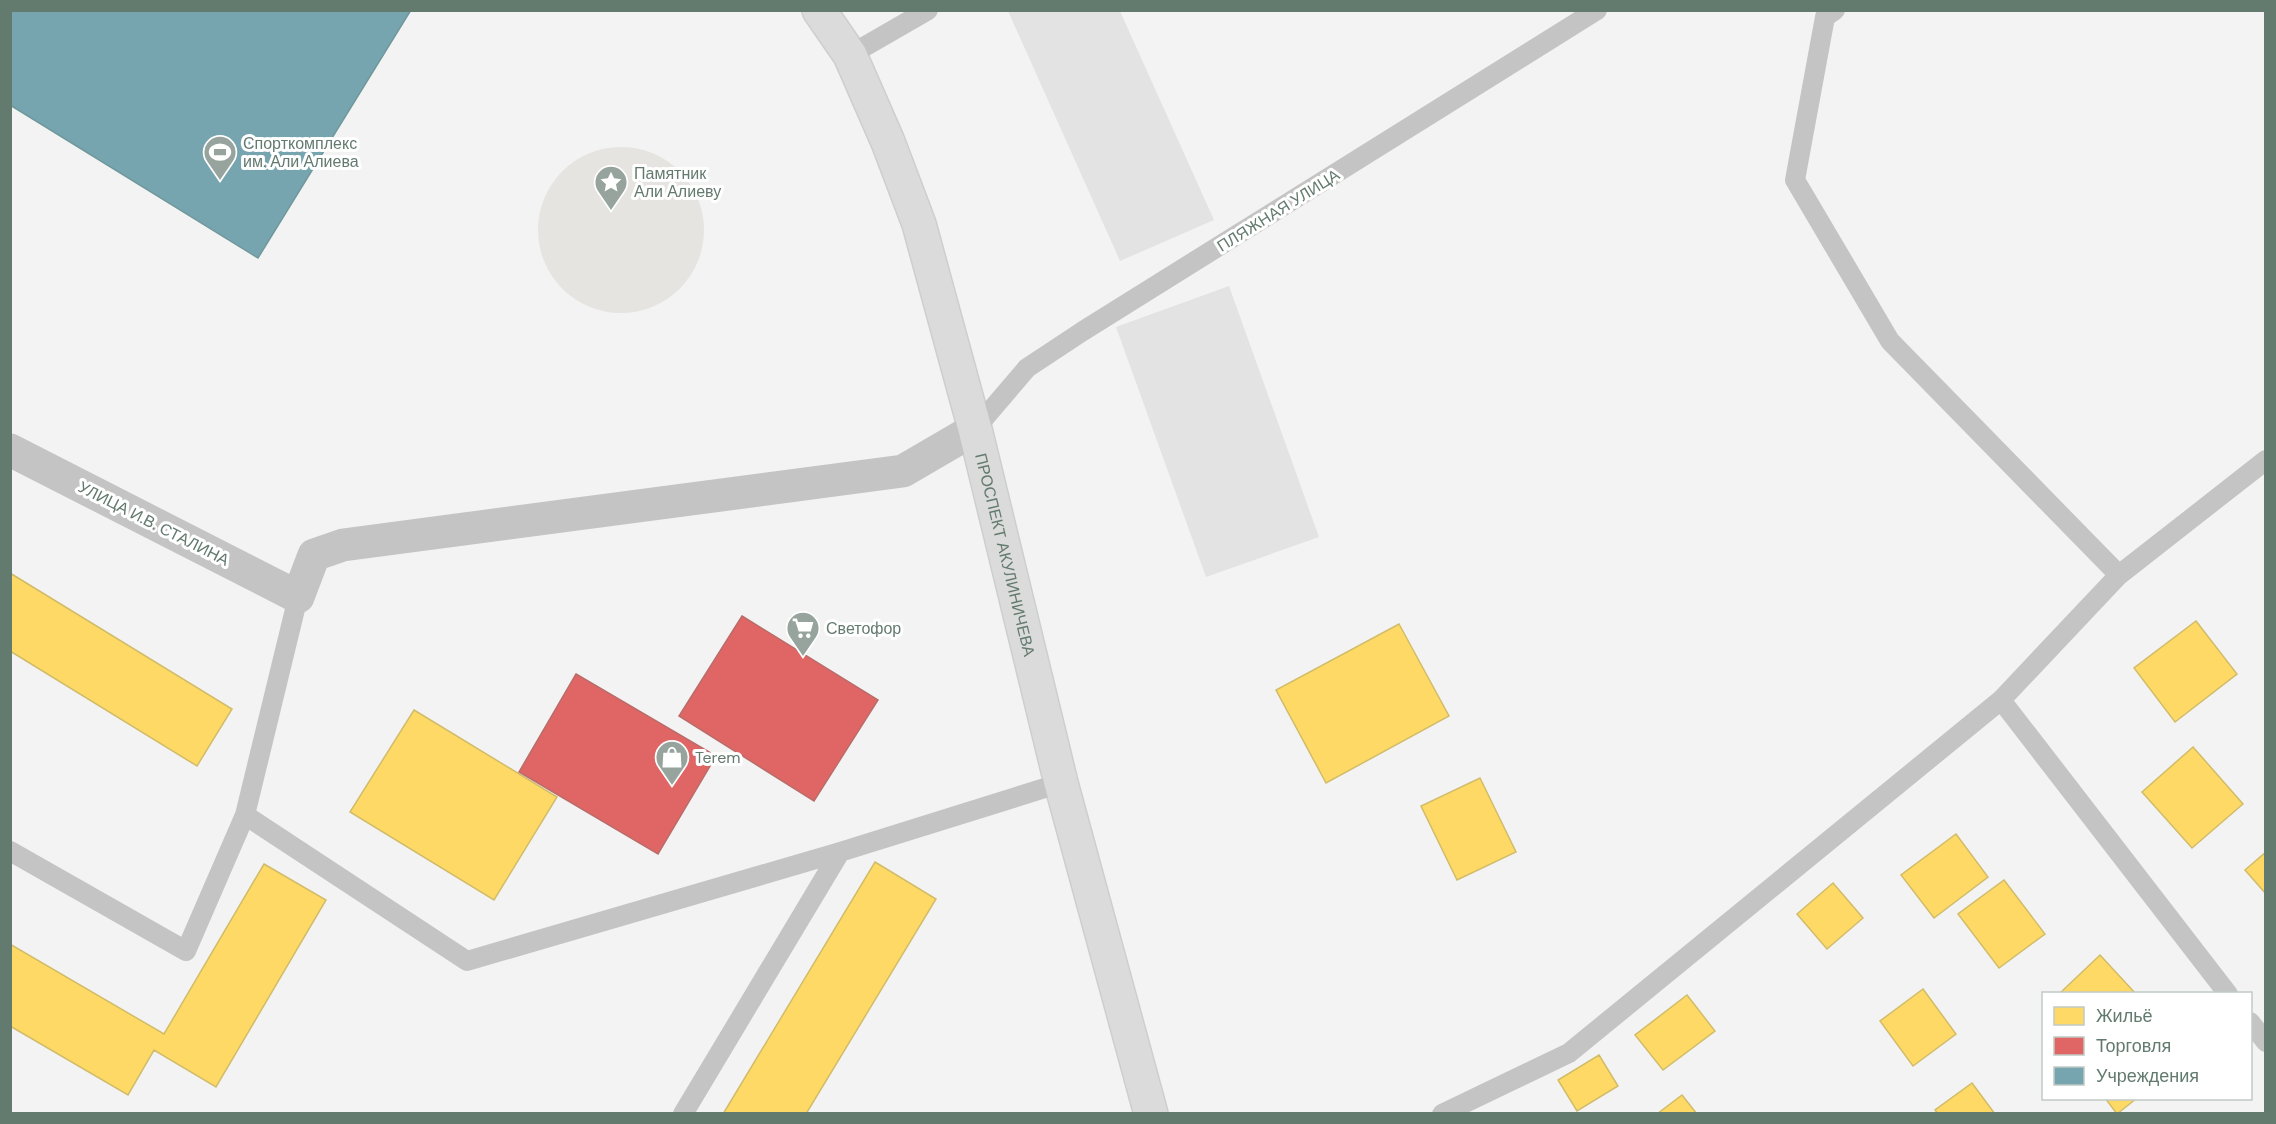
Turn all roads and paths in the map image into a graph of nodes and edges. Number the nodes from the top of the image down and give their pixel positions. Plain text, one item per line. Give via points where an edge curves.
1 (819, 10) edge
2 (928, 10) edge
3 (1597, 10) edge
4 (1835, 10) edge
5 (850, 55) junction
6 (975, 429) junction
7 (10, 450) edge
8 (2265, 460) edge
9 (2119, 575) junction
10 (298, 597) junction
11 (2001, 700) junction
12 (1061, 783) junction
13 (245, 815) junction
14 (10, 851) edge
15 (840, 852) junction
16 (2227, 992) edge
17 (2252, 1025) edge
18 (2265, 1042) edge
19 (682, 1113) edge
20 (1151, 1113) edge
21 (1442, 1113) edge

1 - 5 main road, ПРОСПЕКТ АКУЛИНИЧЕВА
2 - 5 lane
3 - 6 lane, ПЛЯЖНАЯ УЛИЦА via 1027,368
4 - 9 lane via 1825,17 1795,180 1890,341
5 - 6 main road, ПРОСПЕКТ АКУЛИНИЧЕВА via 919,224
6 - 10 street via 903,471 343,545 314,555
6 - 12 main road, ПРОСПЕКТ АКУЛИНИЧЕВА
7 - 10 street, УЛИЦА И.В. СТАЛИНА
8 - 9 lane
9 - 11 lane
10 - 13 lane
11 - 16 lane
11 - 21 lane via 1569,1053
12 - 15 lane
12 - 20 main road, ПРОСПЕКТ АКУЛИНИЧЕВА
13 - 14 lane via 186,951
13 - 15 lane via 467,961
15 - 19 lane
17 - 18 lane

